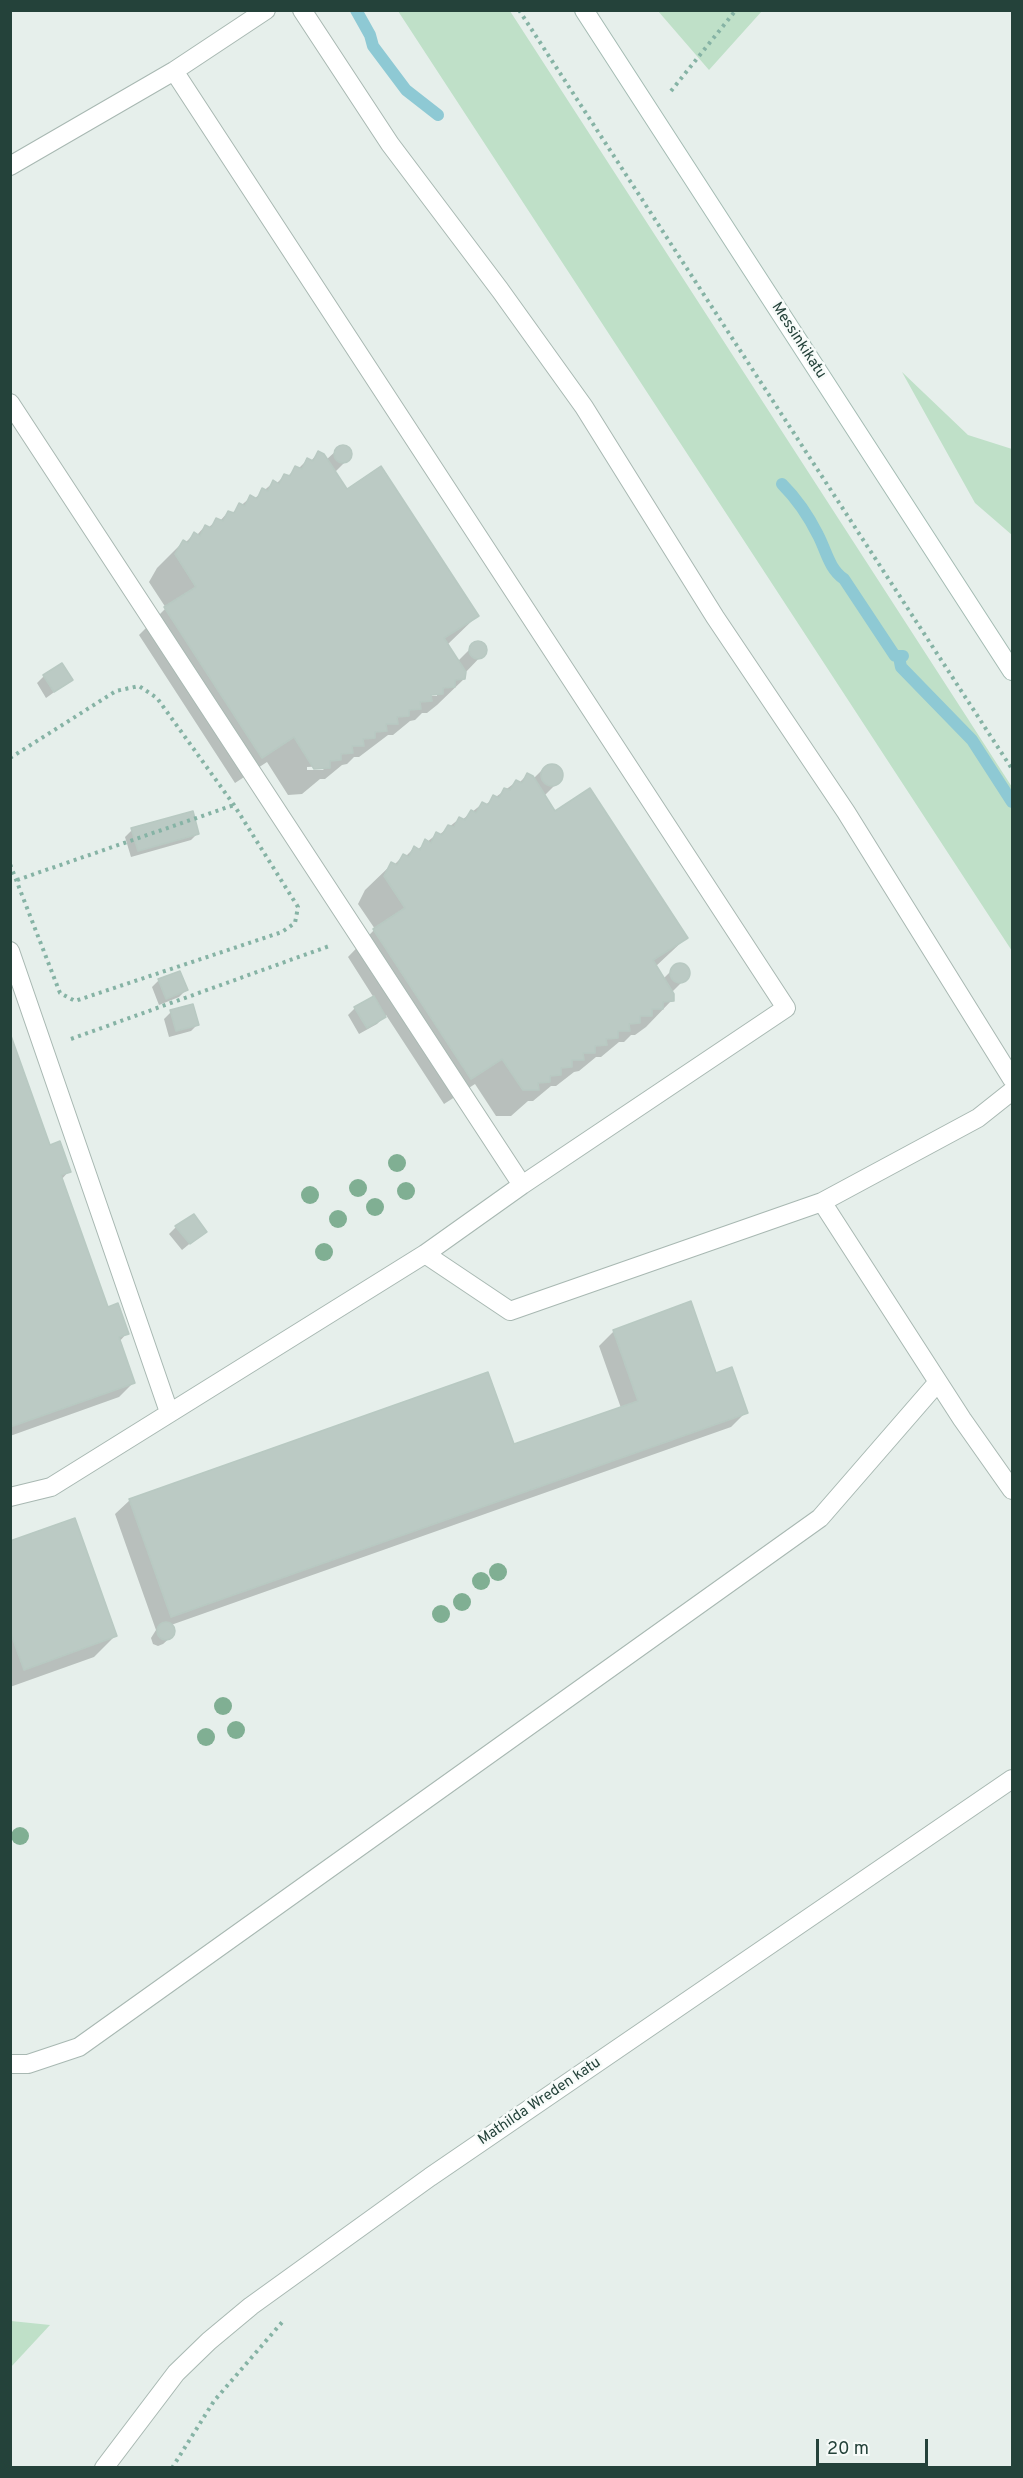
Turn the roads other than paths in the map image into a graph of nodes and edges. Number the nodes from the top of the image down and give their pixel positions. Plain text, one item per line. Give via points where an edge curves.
1 (266, 10) edge
2 (302, 10) edge
3 (584, 10) edge
4 (174, 71) junction
5 (10, 166) edge
6 (10, 403) edge
7 (1012, 671) edge
8 (10, 951) edge
9 (1012, 1079) edge
10 (1012, 1091) edge
11 (522, 1185) junction
12 (822, 1202) junction
13 (426, 1254) junction
14 (938, 1382) junction
15 (169, 1412) junction
16 (1012, 1490) edge
17 (10, 1497) edge
18 (1012, 1779) edge
19 (10, 2064) edge
20 (104, 2468) edge

1 - 4 street
2 - 9 street via 390,144 584,407
3 - 7 street, Messinkikatu
4 - 5 street
4 - 11 street via 786,1008
6 - 11 street
8 - 15 street
10 - 12 street via 978,1118
11 - 13 street
12 - 13 street via 510,1311
12 - 14 street
13 - 15 street
14 - 16 street
14 - 19 street via 820,1518 79,2047 28,2064
15 - 17 street via 51,1487
18 - 20 street, Mathilda Wreden katu via 430,2177 251,2306 177,2373

